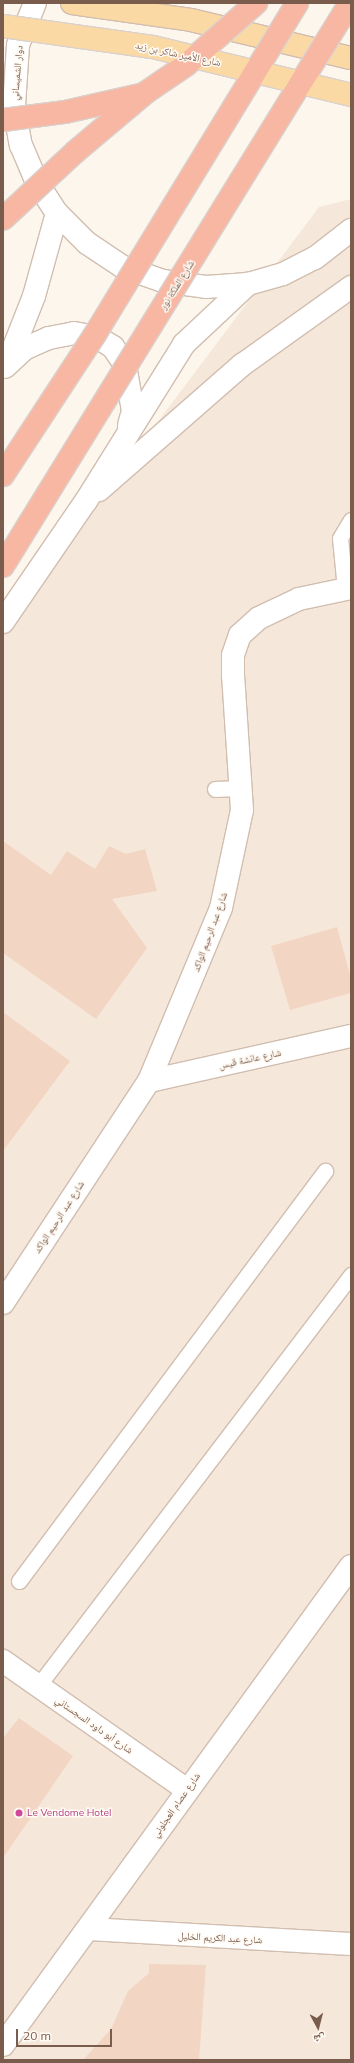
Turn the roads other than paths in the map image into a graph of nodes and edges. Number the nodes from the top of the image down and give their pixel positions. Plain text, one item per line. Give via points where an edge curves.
1 (36, 3) edge
2 (72, 3) edge
3 (256, 3) edge
4 (297, 3) edge
5 (350, 3) edge
6 (3, 26) edge
7 (351, 58) edge
8 (145, 93) junction
9 (351, 95) edge
10 (7, 109) edge
11 (57, 213) junction
12 (3, 220) edge
13 (351, 230) edge
14 (248, 284) junction
15 (351, 287) edge
16 (4, 369) edge
17 (124, 437) junction
18 (3, 476) edge
19 (86, 502) junction
20 (351, 520) edge
21 (3, 566) edge
22 (348, 589) edge
23 (3, 622) edge
24 (240, 788) junction
25 (215, 789) dead end
26 (351, 1036) edge
27 (149, 1081) junction
28 (324, 1171) dead end
29 (351, 1275) edge
30 (3, 1303) edge
31 (347, 1576) edge
32 (19, 1581) dead end
33 (3, 1660) edge
34 (38, 1686) junction
35 (186, 1789) junction
36 (89, 1930) junction
37 (351, 1944) edge
38 (3, 2045) edge

1 - 10 street, دوار الشميساني via 18,45
2 - 7 main road, bridge via 191,20
3 - 8 highway, bridge via 186,65
4 - 18 highway, bridge via 94,336
5 - 21 highway, شارع الملكة نور, bridge
6 - 9 main road, شارع الأمير شاكر بن زيد, bridge via 153,47
8 - 10 highway, bridge via 65,112
8 - 12 highway, bridge via 75,152
10 - 11 street, دوار الشميساني via 36,181
11 - 14 street, دوار الشميساني via 87,243 117,263 163,282 206,287
11 - 16 street via 34,296
13 - 14 street, دوار الشميساني via 316,258 283,274
14 - 17 street via 184,344
15 - 19 street via 242,365
16 - 17 street via 24,349 49,338 74,333 97,337 113,347 125,365 131,387 133,411
17 - 19 street
19 - 23 street
20 - 22 lane via 340,538
22 - 24 street, شارع عبد الرحيم الواكد via 299,599 259,618 238,633 233,656 233,676
24 - 25 lane
24 - 27 street, شارع عبد الرحيم الواكد via 238,838 221,908
26 - 27 street, شارع عائشة قيس
27 - 30 street, شارع عبد الرحيم الواكد
28 - 32 lane
29 - 34 lane
31 - 35 street, شارع عصام العجلوني
33 - 34 street, شارع أبو داود السجستاني
34 - 35 street, شارع أبو داود السجستاني
35 - 36 street, شارع عصام العجلوني
36 - 37 street, شارع عبد الكريم الخليل
36 - 38 street, شارع عصام العجلوني

